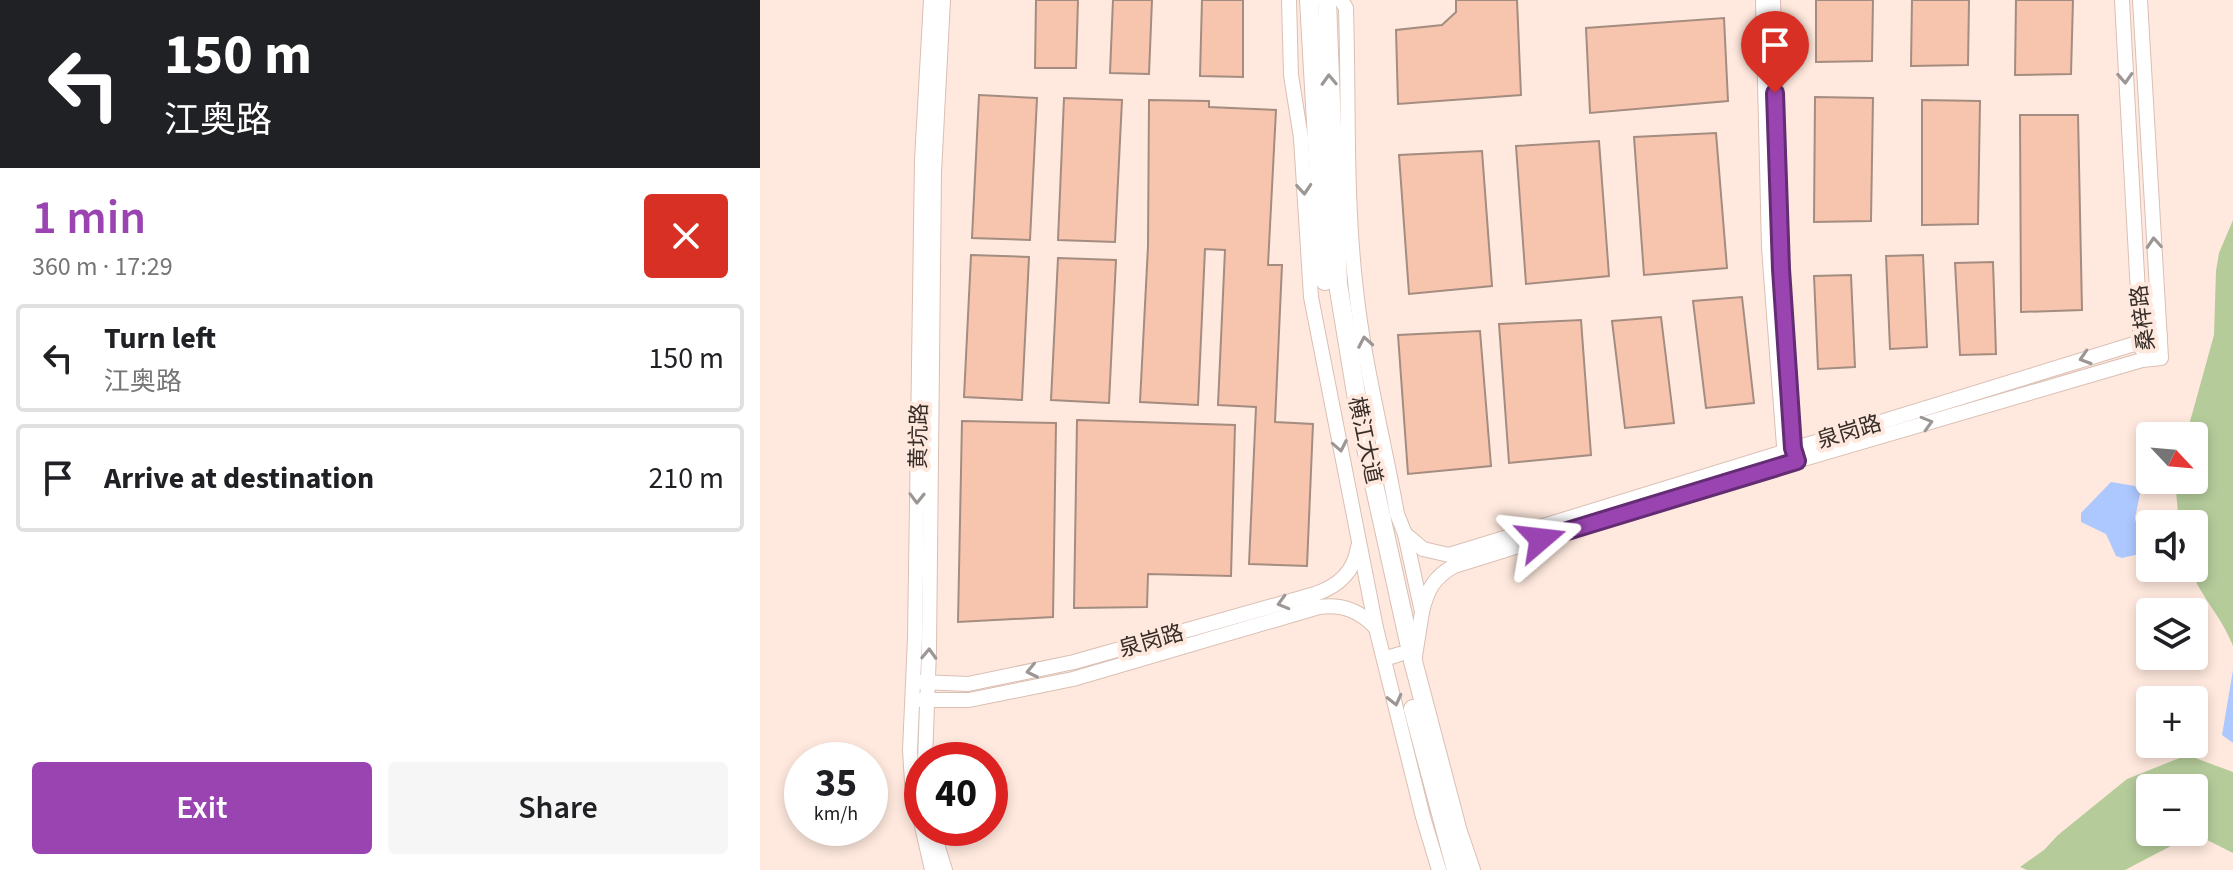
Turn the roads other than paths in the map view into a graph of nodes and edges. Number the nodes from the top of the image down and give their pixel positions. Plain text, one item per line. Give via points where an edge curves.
1 (931, 0) edge
2 (943, 0) edge
3 (1289, 0) edge
4 (1309, 0) edge
5 (1327, 0) edge
6 (1341, 0) edge
7 (1763, 0) edge
8 (1773, 0) edge
9 (2122, 0) edge
10 (2140, 0) edge
11 (2160, 336) junction
12 (2140, 341) junction
13 (2142, 360) junction
14 (1790, 456) junction
15 (1374, 507) junction
16 (1405, 534) junction
17 (1358, 543) junction
18 (1453, 560) junction
19 (1317, 600) junction
20 (1422, 612) junction
21 (1376, 628) junction
22 (1399, 659) junction
23 (920, 682) junction
24 (919, 699) junction
25 (923, 742) edge
26 (938, 846) edge
27 (932, 870) edge
28 (945, 870) edge
29 (1439, 870) edge
30 (1456, 870) edge
31 (1471, 870) edge

1 -> 23 street, 黄坑路 via 922,160
23 -> 2 street, 黄坑路
3 -> 15 street via 1311,297
4 - 15 main road, 横江大道 via 1326,286
15 -> 5 main road, 横江大道 via 1338,284
15 -> 6 street via 1348,202 1346,8
7 - 14 street via 1769,248
8 - 14 street
9 -> 12 street, 桑梓路
11 -> 10 street, 桑梓路
11 - 12 street, 泉岗路
11 - 13 street, 桑梓路 via 2161,358
12 - 13 street, 桑梓路
12 -> 14 street, 泉岗路
14 -> 13 street, 泉岗路
14 - 18 street, 泉岗路
15 - 16 street
15 - 17 street
15 - 22 main road, 横江大道
16 - 18 street via 1423,549
16 - 20 street
17 - 19 street, 泉岗路 via 1343,579
17 - 21 street
18 - 20 street, 泉岗路 via 1431,584
19 - 21 street, 泉岗路 via 1349,608
19 -> 23 street, 泉岗路 via 968,684
19 - 24 street, 泉岗路 via 1073,679 969,700
20 - 22 street
21 - 22 street
22 -> 29 street via 1423,817
22 - 30 main road, 横江大道
22 - 31 main road, 横江大道
23 - 24 street, 黄坑路
24 - 25 street, 黄坑路
24 - 27 street, 黄坑路 via 910,750 912,782
26 - 28 street

